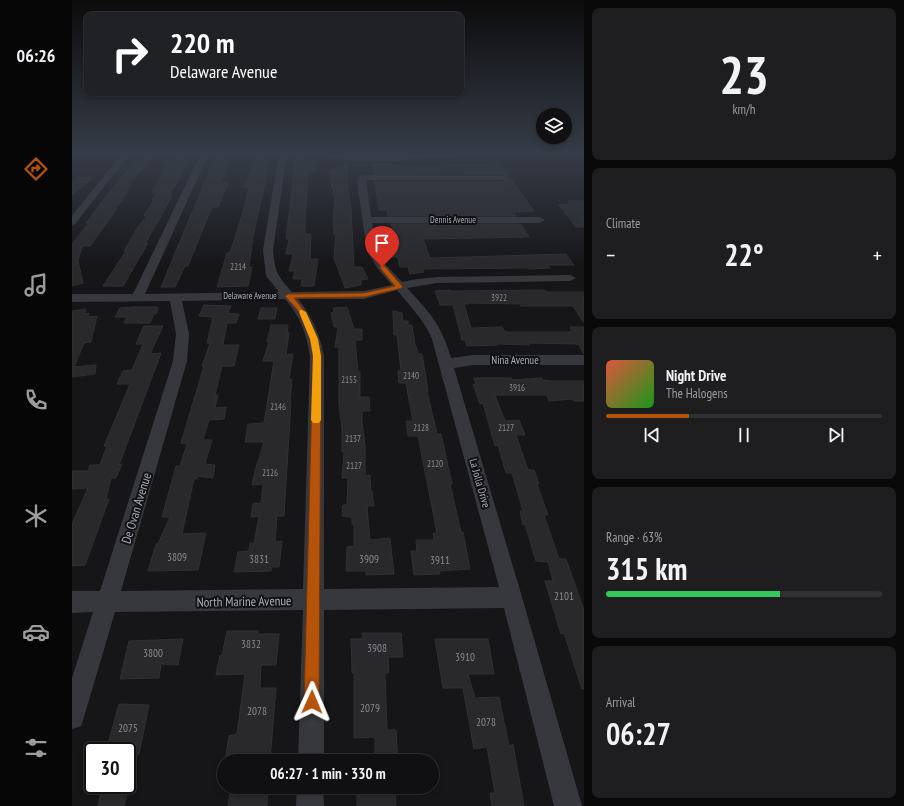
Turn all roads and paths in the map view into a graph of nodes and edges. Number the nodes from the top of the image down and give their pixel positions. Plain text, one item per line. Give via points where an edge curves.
1 (97, 191) edge
2 (187, 191) edge
3 (277, 191) edge
4 (362, 191) edge
5 (367, 220) junction
6 (540, 220) dead end
7 (72, 222) edge
8 (570, 278) dead end
9 (400, 287) junction
10 (138, 296) junction
11 (176, 296) junction
12 (288, 296) junction
13 (72, 298) edge
14 (584, 360) edge
15 (446, 364) junction
16 (512, 597) junction
17 (313, 600) junction
18 (72, 602) edge
19 (107, 602) junction
20 (72, 717) edge
21 (311, 754) edge
22 (310, 794) edge
23 (310, 806) edge
24 (568, 806) edge

1 - 7 street
2 - 10 street
3 - 12 street via 268,250 269,264 272,276
4 - 5 street, La Jolla Drive
5 - 6 street, Dennis Avenue
5 - 9 street, La Jolla Drive via 372,251
8 - 9 street, Delaware Avenue via 443,280 417,282
9 - 12 street, Delaware Avenue via 364,295
9 - 15 street, La Jolla Drive via 434,328
10 - 11 street, Delaware Avenue
10 - 13 street, Delaware Avenue
11 - 12 street, Delaware Avenue
11 - 19 street, De Ovan Avenue via 176,311 183,342 180,361
12 - 17 street via 303,313 314,339 317,356
14 - 15 street, Nina Avenue via 473,360
15 - 16 street, La Jolla Drive
16 - 17 street, North Marine Avenue
16 - 24 street, La Jolla Drive
17 - 19 street, North Marine Avenue
17 - 21 street
18 - 19 street, North Marine Avenue
19 - 20 street, De Ovan Avenue
22 - 23 street

